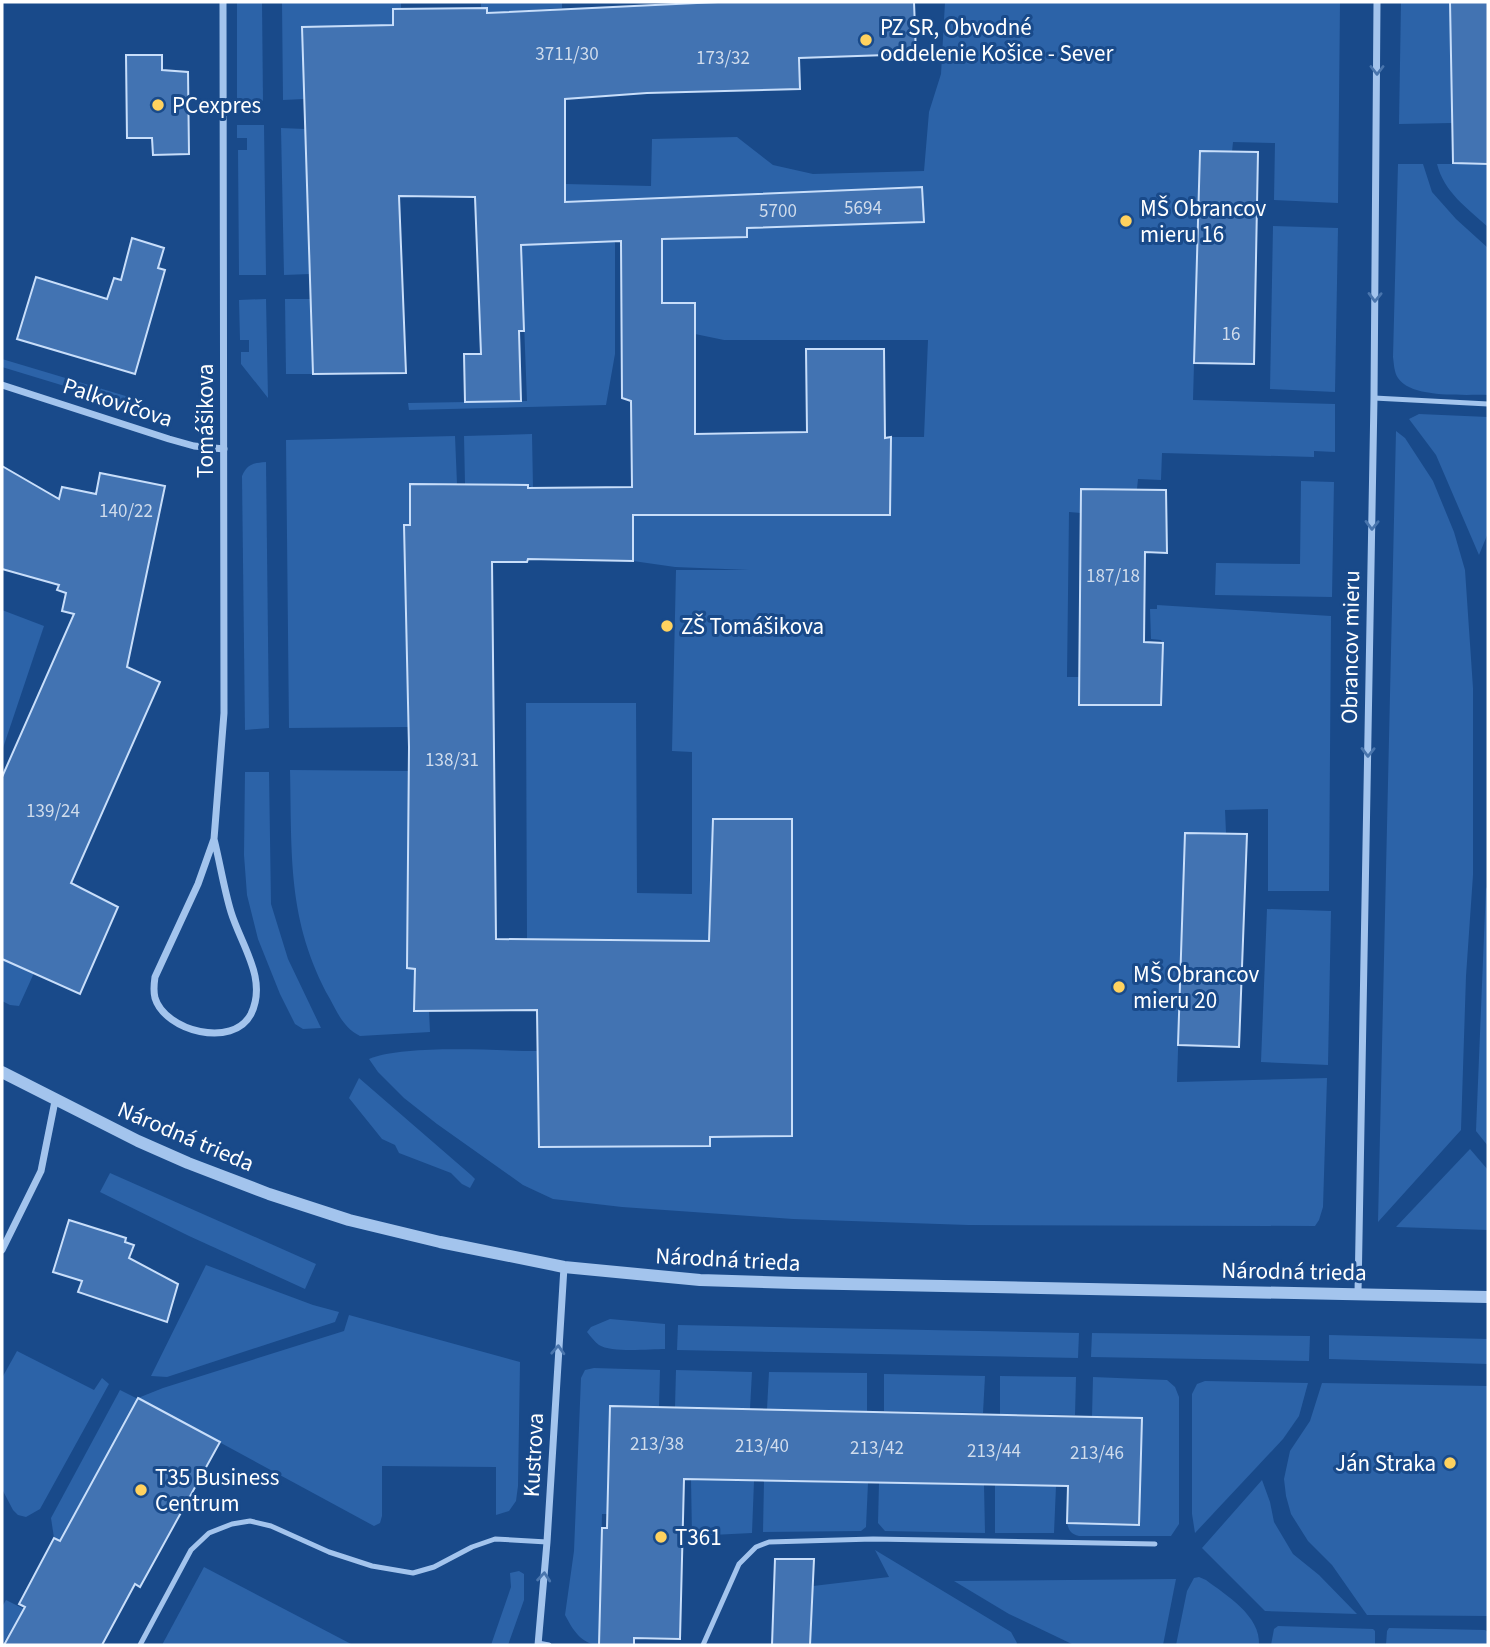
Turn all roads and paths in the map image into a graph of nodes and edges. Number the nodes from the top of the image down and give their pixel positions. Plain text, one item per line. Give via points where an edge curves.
1 (223, 2) edge
2 (1377, 2) edge
3 (2, 385) edge
4 (1374, 398) junction
5 (1488, 404) edge
6 (224, 449) junction
7 (214, 839) junction
8 (2, 1072) edge
9 (55, 1101) junction
10 (2, 1250) edge
11 (564, 1267) junction
12 (1358, 1293) junction
13 (1488, 1297) edge
14 (547, 1542) junction
15 (1155, 1544) dead end
16 (538, 1644) edge
17 (139, 1645) edge
18 (549, 1645) edge
19 (703, 1645) edge

1 - 6 street, Tomášikova
2 -> 4 street, Obrancov mieru
3 - 6 street, Palkovičova via 169,439
4 - 5 lane
4 -> 12 street, Obrancov mieru
6 - 7 street, Tomášikova via 224,713
7 - 7 street, Tomášikova via 153,988 162,1010 173,1019 215,1034 246,1023 257,988 231,913
8 - 9 street, Národná trieda
9 - 10 street via 41,1171
9 - 11 street, Národná trieda via 188,1163 322,1212
11 - 12 street, Národná trieda via 780,1283
14 -> 11 street, Kustrova
12 - 13 street, Národná trieda
16 -> 14 street, Kustrova
14 - 17 lane via 495,1539 413,1573 329,1552 271,1526 250,1521 232,1524 209,1533 191,1550
15 - 19 lane via 873,1539 769,1542 756,1547 739,1564
16 - 18 lane

